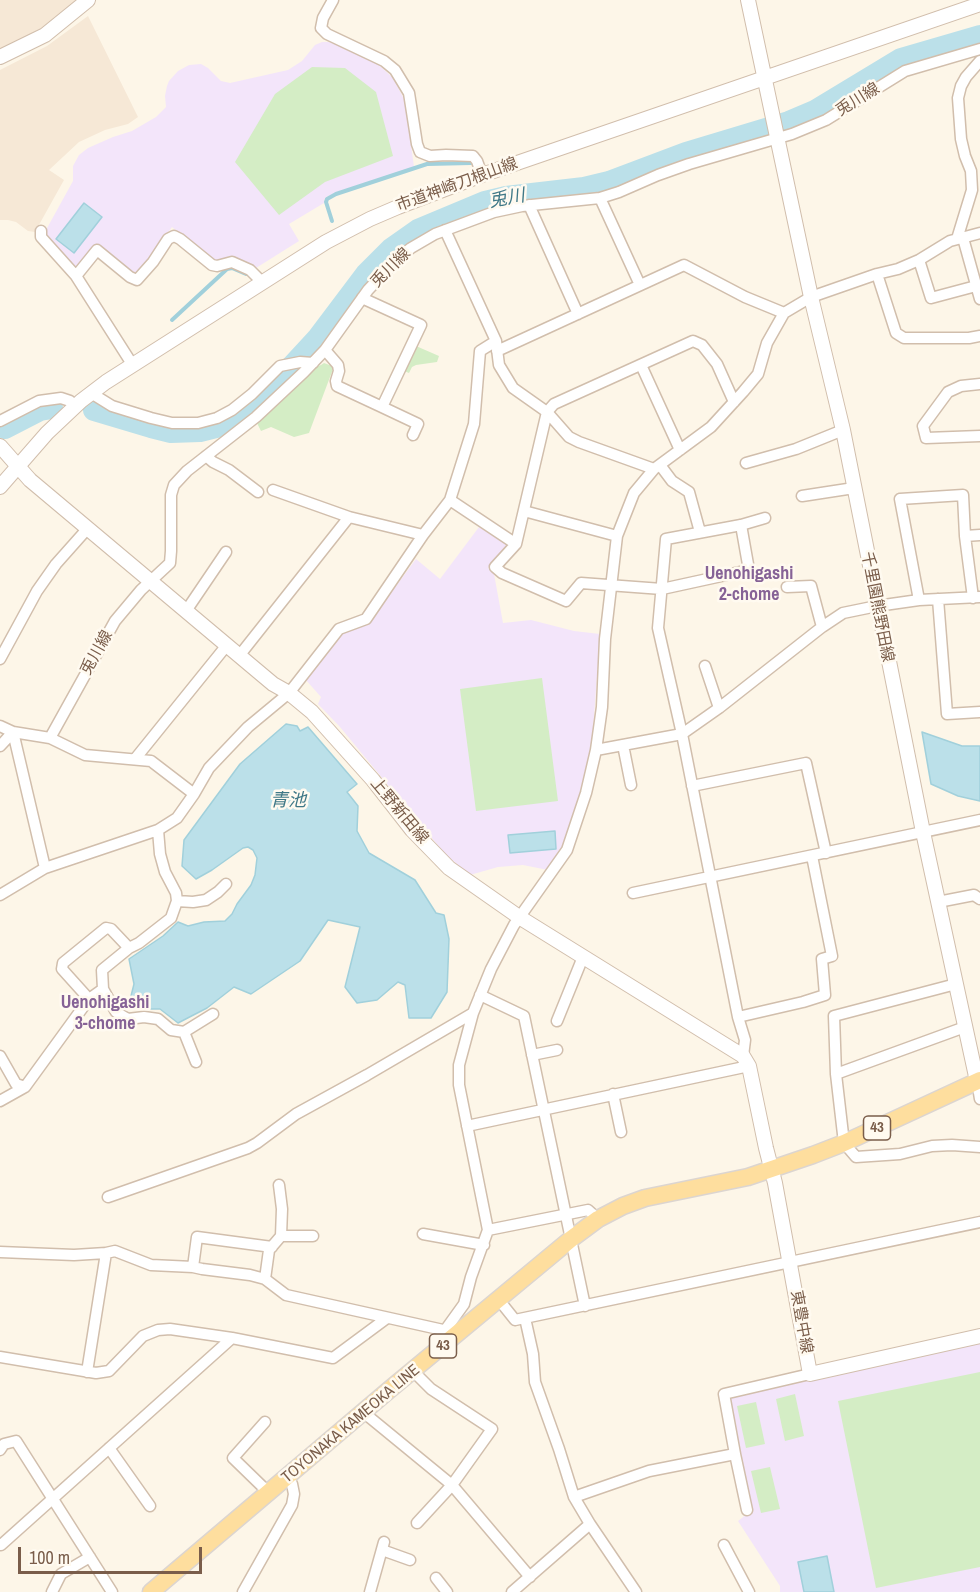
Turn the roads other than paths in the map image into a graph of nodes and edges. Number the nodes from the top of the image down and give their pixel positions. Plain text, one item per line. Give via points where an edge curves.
1 (88, 0) edge
2 (333, 0) edge
3 (748, 0) edge
4 (980, 4) edge
5 (980, 49) edge
6 (0, 57) edge
7 (980, 61) edge
8 (765, 77) junction
9 (776, 130) junction
10 (482, 175) junction
11 (600, 198) junction
12 (529, 205) junction
13 (445, 230) junction
14 (41, 231) dead end
15 (980, 233) edge
16 (960, 239) junction
17 (919, 260) junction
18 (877, 274) junction
19 (76, 276) junction
20 (262, 282) junction
21 (640, 285) junction
22 (976, 286) junction
23 (812, 297) junction
24 (362, 298) junction
25 (980, 299) edge
26 (784, 313) junction
27 (578, 314) junction
28 (980, 336) edge
29 (496, 346) junction
30 (325, 350) junction
31 (313, 363) junction
32 (132, 364) junction
33 (499, 365) junction
34 (641, 365) junction
35 (479, 371) junction
36 (980, 384) edge
37 (91, 393) junction
38 (734, 402) junction
39 (75, 406) junction
40 (382, 407) junction
41 (547, 412) junction
42 (0, 421) edge
43 (843, 430) junction
44 (413, 435) dead end
45 (980, 436) edge
46 (0, 447) edge
47 (680, 450) junction
48 (206, 456) junction
49 (746, 463) dead end
50 (17, 467) junction
51 (657, 467) junction
52 (0, 487) edge
53 (854, 488) junction
54 (273, 490) dead end
55 (258, 492) dead end
56 (802, 496) dead end
57 (450, 500) junction
58 (524, 511) junction
59 (349, 517) junction
60 (765, 518) dead end
61 (741, 525) junction
62 (88, 528) junction
63 (700, 532) junction
64 (980, 535) edge
65 (423, 536) junction
66 (617, 536) junction
67 (965, 536) junction
68 (516, 544) junction
69 (226, 552) dead end
70 (150, 581) junction
71 (611, 585) junction
72 (787, 587) dead end
73 (662, 590) junction
74 (976, 598) edge
75 (938, 599) junction
76 (919, 600) junction
77 (877, 606) junction
78 (186, 611) junction
79 (822, 627) junction
80 (227, 645) junction
81 (239, 656) junction
82 (0, 658) edge
83 (705, 666) dead end
84 (289, 693) junction
85 (719, 708) junction
86 (980, 712) edge
87 (0, 726) edge
88 (13, 732) junction
89 (682, 734) junction
90 (50, 738) junction
91 (623, 745) junction
92 (0, 746) edge
93 (596, 750) junction
94 (135, 759) junction
95 (631, 784) dead end
96 (692, 786) junction
97 (194, 794) junction
98 (980, 820) edge
99 (158, 830) junction
100 (923, 831) junction
101 (826, 853) junction
102 (812, 856) junction
103 (45, 868) junction
104 (710, 877) junction
105 (226, 884) dead end
106 (633, 894) dead end
107 (0, 895) edge
108 (980, 899) edge
109 (177, 901) junction
110 (938, 902) junction
111 (519, 917) junction
112 (129, 948) junction
113 (583, 957) junction
114 (956, 984) junction
115 (103, 989) junction
116 (480, 995) junction
117 (89, 999) junction
118 (473, 1013) junction
119 (213, 1014) dead end
120 (738, 1017) junction
121 (557, 1021) dead end
122 (965, 1027) junction
123 (184, 1032) junction
124 (557, 1050) dead end
125 (532, 1055) junction
126 (0, 1056) edge
127 (746, 1061) junction
128 (196, 1062) dead end
129 (836, 1074) junction
130 (978, 1080) edge
131 (25, 1087) junction
132 (613, 1094) junction
133 (980, 1099) edge
134 (0, 1101) edge
135 (543, 1109) junction
136 (467, 1126) junction
137 (621, 1132) dead end
138 (844, 1143) junction
139 (980, 1147) edge
140 (771, 1170) junction
141 (279, 1185) dead end
142 (108, 1197) dead end
143 (566, 1214) junction
144 (598, 1220) junction
145 (980, 1222) edge
146 (488, 1230) junction
147 (423, 1234) dead end
148 (281, 1236) junction
149 (313, 1236) dead end
150 (571, 1239) junction
151 (484, 1245) junction
152 (272, 1247) junction
153 (0, 1252) edge
154 (106, 1253) junction
155 (789, 1262) junction
156 (193, 1267) junction
157 (265, 1279) junction
158 (499, 1300) junction
159 (585, 1306) junction
160 (387, 1318) junction
161 (525, 1318) junction
162 (452, 1331) junction
163 (980, 1336) edge
164 (232, 1338) junction
165 (0, 1357) edge
166 (413, 1371) junction
167 (87, 1372) junction
168 (810, 1374) junction
169 (363, 1412) junction
170 (265, 1422) dead end
171 (110, 1448) junction
172 (0, 1450) edge
173 (735, 1454) junction
174 (287, 1477) junction
175 (452, 1485) junction
176 (269, 1493) junction
177 (574, 1497) junction
178 (52, 1499) junction
179 (150, 1506) dead end
180 (747, 1510) dead end
181 (417, 1523) dead end
182 (590, 1524) junction
183 (0, 1544) edge
184 (724, 1545) dead end
185 (90, 1557) junction
186 (410, 1560) dead end
187 (530, 1577) junction
188 (436, 1578) dead end
189 (520, 1589) edge
190 (52, 1592) edge
191 (112, 1592) edge
192 (151, 1592) edge
193 (243, 1592) edge
194 (370, 1592) edge
195 (447, 1592) edge
196 (636, 1592) edge
197 (748, 1592) edge

1 - 6 street via 45,34
2 - 10 street via 321,28 395,70 409,93 420,152 430,156 472,156
3 - 8 street, 千里園熊野田線
4 - 8 street, 市道神崎刀根山線
5 - 9 street, 兎川線 via 905,71 820,123
7 - 16 street via 966,77 958,98 960,132 972,190
8 - 9 street, 千里園熊野田線
8 - 10 street, 市道神崎刀根山線
9 - 11 street, 兎川線
9 - 23 street, 千里園熊野田線
10 - 20 street, 市道神崎刀根山線 via 370,219
11 - 12 street, 兎川線
11 - 21 street
12 - 13 street, 兎川線 via 494,212
12 - 27 street
13 - 24 street, 兎川線 via 402,254
13 - 29 street
14 - 19 street via 41,237
15 - 16 street
16 - 17 street
16 - 22 street
17 - 18 street
17 - 22 street via 931,298
18 - 23 street
18 - 28 street via 896,333 904,338
19 - 20 street via 97,250 137,280 174,236 212,265 232,262 250,270
19 - 32 street
20 - 32 street, 市道神崎刀根山線
21 - 26 street via 684,266
21 - 27 street
22 - 25 street
23 - 26 street
23 - 43 street, 千里園熊野田線
24 - 30 street, 兎川線
24 - 40 street via 421,325
26 - 38 street via 767,343 758,374
27 - 29 street
29 - 33 street
29 - 35 street via 480,351
30 - 31 street, 兎川線
30 - 40 street via 338,365 337,386
31 - 37 street via 282,364 231,410 198,423 159,420 112,406
31 - 48 street, 兎川線 via 262,412
32 - 37 street, 市道神崎刀根山線
33 - 35 street
33 - 41 street via 513,388
34 - 38 street via 693,341 702,345 717,364
34 - 41 street via 554,404
34 - 47 street
35 - 57 street via 474,424
36 - 45 street via 948,392 923,426 926,438
37 - 39 street, 市道神崎刀根山線
38 - 47 street via 711,427
39 - 42 street via 65,399 39,401
39 - 50 street, 市道神崎刀根山線
40 - 44 street via 418,424
41 - 51 street via 569,437 579,442
41 - 58 street
43 - 49 street
43 - 53 street, 千里園熊野田線
46 - 50 street, 上野新田線
47 - 51 street
48 - 55 street
48 - 70 street, 兎川線 via 172,487 170,561
50 - 52 street, 市道神崎刀根山線
50 - 62 street, 上野新田線
51 - 63 street via 689,492
51 - 66 street via 634,493
53 - 56 street
53 - 77 street, 千里園熊野田線
54 - 59 street
57 - 65 street
57 - 68 street
58 - 66 street
58 - 68 street
59 - 65 street
59 - 81 street
60 - 61 street
61 - 63 street
61 - 73 street via 749,570
62 - 70 street, 上野新田線
62 - 82 street via 37,591
63 - 73 street via 666,539
64 - 67 street
65 - 84 street via 366,620 339,629
66 - 71 street
67 - 74 street
67 - 76 street via 963,495 900,499
68 - 71 street via 495,567 566,601 581,583
69 - 78 street
70 - 78 street, 上野新田線
70 - 90 street, 兎川線 via 115,621
71 - 73 street
71 - 93 street
72 - 79 street via 811,586
73 - 89 street via 658,628
74 - 75 street
75 - 76 street
75 - 86 street via 946,714
76 - 77 street
77 - 79 street via 843,613
77 - 100 street, 千里園熊野田線
78 - 80 street, 上野新田線
79 - 85 street
80 - 81 street, 上野新田線
80 - 94 street
81 - 84 street, 上野新田線
83 - 85 street
84 - 97 street via 248,726 209,768
84 - 111 street, 上野新田線 via 312,712 374,780 412,830 449,867
85 - 89 street
87 - 88 street
88 - 90 street
88 - 92 street
88 - 103 street
89 - 91 street
89 - 96 street
90 - 94 street via 85,755
91 - 93 street
91 - 95 street
93 - 111 street via 567,850
94 - 97 street via 151,761
96 - 101 street via 806,763
96 - 104 street
97 - 99 street via 177,818
98 - 100 street
99 - 103 street
99 - 109 street via 160,854
100 - 101 street
100 - 110 street, 千里園熊野田線
101 - 102 street
102 - 104 street
102 - 120 street via 832,956 822,959 825,995
103 - 107 street
104 - 106 street
104 - 120 street
105 - 109 street via 206,900
108 - 110 street via 974,895
109 - 112 street via 171,918
110 - 114 street, 千里園熊野田線
111 - 113 street, 上野新田線
111 - 116 street
112 - 115 street via 102,970
112 - 117 street via 106,928 63,963 62,969
113 - 121 street
113 - 127 street, 上野新田線
114 - 122 street, 千里園熊野田線
114 - 129 street via 834,1016
115 - 117 street
115 - 123 street via 117,1012 128,1019 158,1019 171,1030
116 - 118 street
116 - 125 street via 524,1016
117 - 131 street
118 - 136 street via 459,1065
118 - 142 street via 296,1114 249,1148
119 - 123 street
120 - 127 street
122 - 129 street
122 - 130 street, 千里園熊野田線
123 - 128 street
124 - 125 street
125 - 135 street
126 - 131 street via 16,1084
127 - 132 street
127 - 140 street
129 - 138 street
130 - 133 street
130 - 138 main road, TOYONAKA KAMEOKA LINE / 43
131 - 134 street
132 - 135 street
132 - 137 street
135 - 136 street
135 - 143 street
136 - 146 street
138 - 139 street via 856,1157 900,1154 932,1146
138 - 140 main road, TOYONAKA KAMEOKA LINE / 43
140 - 144 main road, TOYONAKA KAMEOKA LINE / 43 via 645,1198
140 - 155 street, 東豊中線
141 - 148 street
143 - 144 street via 588,1210
143 - 146 street
143 - 150 street
144 - 150 main road, TOYONAKA KAMEOKA LINE / 43
145 - 155 street
146 - 151 street
147 - 151 street
148 - 149 street
148 - 152 street
150 - 158 main road, TOYONAKA KAMEOKA LINE / 43
150 - 159 street
151 - 162 street
152 - 156 street via 197,1237
152 - 157 street
153 - 154 street
154 - 156 street via 115,1251 151,1265
154 - 167 street
155 - 159 street
155 - 168 street, 東豊中線
156 - 157 street
157 - 160 street via 286,1295
158 - 161 street via 515,1320
158 - 162 main road, TOYONAKA KAMEOKA LINE / 43
159 - 161 street
160 - 162 street
160 - 164 street via 333,1358
161 - 177 street via 535,1382
162 - 166 main road, TOYONAKA KAMEOKA LINE / 43
163 - 168 street, 東豊中線
164 - 167 street via 158,1330 143,1336 109,1371
164 - 171 street
165 - 167 street
166 - 169 main road, TOYONAKA KAMEOKA LINE / 43
166 - 175 street via 431,1389 492,1429
168 - 173 street via 724,1394
169 - 174 main road, TOYONAKA KAMEOKA LINE / 43
169 - 175 street
170 - 176 street via 233,1458
171 - 178 street
171 - 179 street
172 - 178 street via 4,1444 16,1441
173 - 177 street via 648,1471
173 - 180 street
174 - 176 main road, TOYONAKA KAMEOKA LINE / 43
174 - 193 street via 294,1494 292,1504
175 - 181 street
175 - 187 street
176 - 192 main road, TOYONAKA KAMEOKA LINE / 43
177 - 182 street
178 - 183 street
178 - 185 street
182 - 187 street
182 - 196 street
184 - 197 street
185 - 190 street via 61,1574
185 - 191 street
186 - 194 street via 383,1546
187 - 189 street
188 - 195 street

